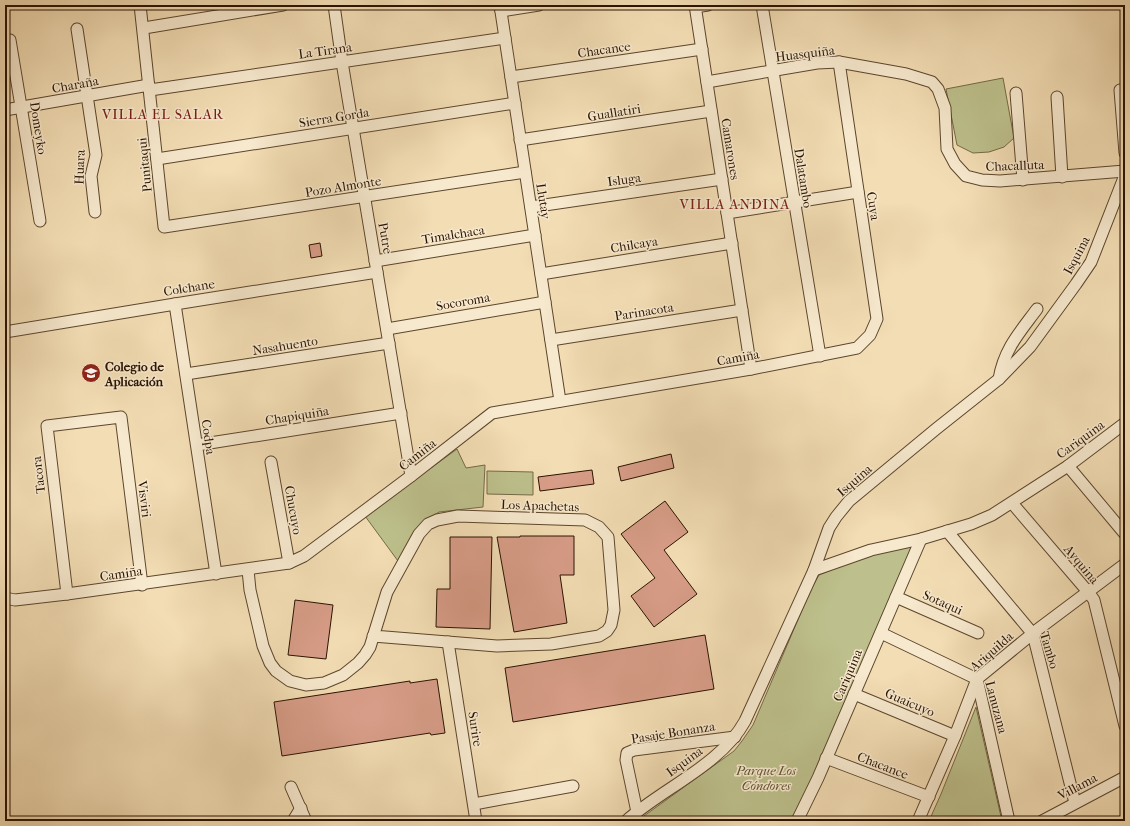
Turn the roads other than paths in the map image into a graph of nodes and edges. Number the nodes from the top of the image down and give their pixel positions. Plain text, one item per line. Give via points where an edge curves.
1 (140, 5) edge
2 (283, 5) edge
3 (334, 5) edge
4 (539, 5) edge
5 (708, 5) edge
6 (762, 5) edge
7 (695, 6) edge
8 (500, 8) edge
9 (77, 28) dead end
10 (144, 28) junction
11 (505, 38) junction
12 (10, 40) dead end
13 (702, 49) junction
14 (342, 62) junction
15 (839, 62) junction
16 (773, 70) junction
17 (906, 74) joint
18 (511, 77) junction
19 (707, 82) junction
20 (150, 88) junction
21 (1120, 90) dead end
22 (1016, 93) dead end
23 (87, 96) junction
24 (1057, 96) dead end
25 (515, 103) junction
26 (22, 107) junction
27 (5, 110) edge
28 (711, 111) junction
29 (353, 128) junction
30 (520, 140) junction
31 (1125, 153) edge
32 (157, 159) junction
33 (1125, 171) edge
34 (525, 172) junction
35 (1125, 175) edge
36 (1062, 176) junction
37 (722, 179) junction
38 (1023, 180) junction
39 (858, 192) junction
40 (364, 196) junction
41 (794, 202) junction
42 (531, 207) junction
43 (95, 212) dead end
44 (727, 213) junction
45 (40, 221) dead end
46 (164, 228) joint
47 (535, 235) junction
48 (732, 243) junction
49 (376, 266) junction
50 (541, 274) junction
51 (545, 302) junction
52 (175, 304) junction
53 (1037, 308) dead end
54 (742, 310) junction
55 (387, 329) junction
56 (5, 332) edge
57 (551, 340) junction
58 (389, 343) junction
59 (857, 348) joint
60 (820, 356) junction
61 (751, 369) junction
62 (186, 374) junction
63 (999, 379) junction
64 (560, 402) junction
65 (401, 413) junction
66 (120, 417) joint
67 (1124, 426) edge
68 (196, 445) junction
69 (271, 462) dead end
70 (1068, 466) junction
71 (412, 476) junction
72 (1012, 504) junction
73 (947, 531) junction
74 (1125, 534) edge
75 (921, 539) junction
76 (289, 563) junction
77 (1125, 564) edge
78 (248, 570) junction
79 (814, 570) junction
80 (216, 574) junction
81 (142, 585) junction
82 (1089, 593) junction
83 (66, 594) junction
84 (896, 597) junction
85 (5, 598) edge
86 (880, 633) junction
87 (978, 633) dead end
88 (1033, 634) junction
89 (373, 636) junction
90 (448, 642) junction
91 (977, 680) junction
92 (854, 694) junction
93 (1125, 726) edge
94 (955, 736) junction
95 (735, 737) junction
96 (826, 758) junction
97 (1125, 777) edge
98 (573, 786) dead end
99 (291, 787) dead end
100 (928, 798) junction
101 (1075, 803) junction
102 (474, 804) junction
103 (301, 808) junction
104 (637, 812) junction
105 (293, 821) edge
106 (306, 821) edge
107 (476, 821) edge
108 (626, 821) edge
109 (797, 821) edge
110 (918, 821) edge
111 (1010, 821) edge
112 (1042, 821) edge

1 - 10 street, Punitaqui
2 - 10 street
3 - 14 street, Putre
4 - 8 street
5 - 7 street
6 - 16 street, Dalatambo
7 - 13 street, Camarones
8 - 11 street, Llutay
9 - 23 street, Huara
10 - 20 street, Punitaqui
11 - 14 street, La Tirana
11 - 18 street, Llutay
12 - 26 street, Domeyko
13 - 18 street, Chacance
13 - 19 street, Camarones
14 - 20 street, La Tirana
14 - 29 street, Putre
15 - 16 street, Huasquiña
15 - 17 street, Huasquiña
15 - 39 street, Cuya
16 - 19 street, Huasquiña
16 - 41 street, Dalatambo
17 - 38 street, Chacalluta via 932,82 938,89 944,108 947,149 955,164 966,176 982,180
18 - 25 street, Llutay
19 - 28 street, Camarones
20 - 23 street, Charaña
20 - 32 street, Punitaqui
21 - 31 street
22 - 38 street
23 - 26 street, Charaña
23 - 43 street, Huara via 96,155 91,176
24 - 36 street
25 - 29 street, Sierra Gorda
25 - 30 street, Llutay
26 - 27 street, Charaña
26 - 45 street, Domeyko
28 - 30 street, Guallatiri
28 - 37 street, Camarones
29 - 32 street, Sierra Gorda
29 - 40 street, Putre
30 - 34 street, Llutay
32 - 46 street, Punitaqui
33 - 36 street, Chacalluta
34 - 40 street, Pozo Almonte
34 - 42 street, Llutay
35 - 63 street, Isquina via 1091,262 1030,347
36 - 38 street, Chacalluta
37 - 42 street, Isluga
37 - 44 street, Camarones
39 - 41 street
39 - 59 street, Cuya via 877,318 870,335
40 - 46 street, Pozo Almonte
40 - 49 street, Putre
41 - 44 street
41 - 60 street, Dalatambo
42 - 47 street, Llutay
44 - 48 street, Camarones
47 - 49 street, Timalchaca
47 - 50 street, Llutay
48 - 50 street, Chilcaya
48 - 54 street, Camarones
49 - 52 street, Colchane
49 - 55 street, Putre
50 - 51 street, Llutay
51 - 55 street, Socoroma
51 - 57 street, Llutay
52 - 56 street, Colchane
52 - 62 street, Codpa
53 - 63 street via 1011,344 1001,364
54 - 57 street, Parinacota
54 - 61 street, Camarones
55 - 58 street, Putre
57 - 64 street, Llutay
58 - 62 street, Nasahuento
58 - 65 street, Putre
59 - 60 street, Camiña
60 - 61 street, Camiña
61 - 64 street, Camiña
62 - 68 street, Codpa
63 - 79 street, Isquina via 842,509 829,528
64 - 71 street, Camiña via 492,413
65 - 68 street, Chapiquiña
65 - 71 street, Putre
66 - 81 street, Visviri
66 - 83 street, Tacora via 47,426
67 - 70 street, Cariquina
68 - 80 street, Codpa
69 - 76 street, Chucuyo
70 - 72 street, Cariquina
70 - 74 street
71 - 76 street, Camiña via 304,556
72 - 73 street, Cariquina via 971,524
72 - 82 street, Ayquina
73 - 75 street, Cariquina
73 - 88 street, Tambo
75 - 79 street, Cariquina via 871,550
75 - 84 street, Cariquina
76 - 78 street, Camiña
77 - 82 street, Ariquilda
78 - 80 street, Camiña
78 - 89 street, Los Apachetas via 250,590 266,655 276,671 290,681 314,685 334,680 358,663 370,647
79 - 95 street, Isquina via 746,721
80 - 81 street, Camiña
81 - 83 street, Camiña
82 - 88 street, Ariquilda
82 - 93 street, Ayquina via 1094,600
83 - 85 street, Camiña via 15,600
84 - 86 street, Cariquina
84 - 87 street, Sotaqui
86 - 91 street, Lanuzana
86 - 92 street, Cariquina
88 - 91 street, Ariquilda
88 - 101 street, Tambo
89 - 90 street, Los Apachetas
89 - 90 street, Los Apachetas via 387,592 419,534 428,524 437,520 458,516 585,520 599,527 608,537 614,610 607,631 599,636 536,645 480,646
90 - 102 street, Surire
91 - 94 street, Ariquilda
91 - 111 street, Lanuzana
92 - 94 street, Guaicuyo
92 - 96 street, Cariquina
94 - 100 street, Ariquilda
95 - 104 street, Isquina via 718,754
95 - 104 street, Pasaje Bonanza via 627,753 626,760
96 - 100 street, Chacance
96 - 109 street, Cariquina via 810,798
97 - 101 street, Villama
98 - 102 street
99 - 103 street
100 - 110 street, Ariquilda
101 - 112 street, Villama
102 - 107 street, Surire
103 - 105 street
103 - 106 street
104 - 108 street, Isquina

